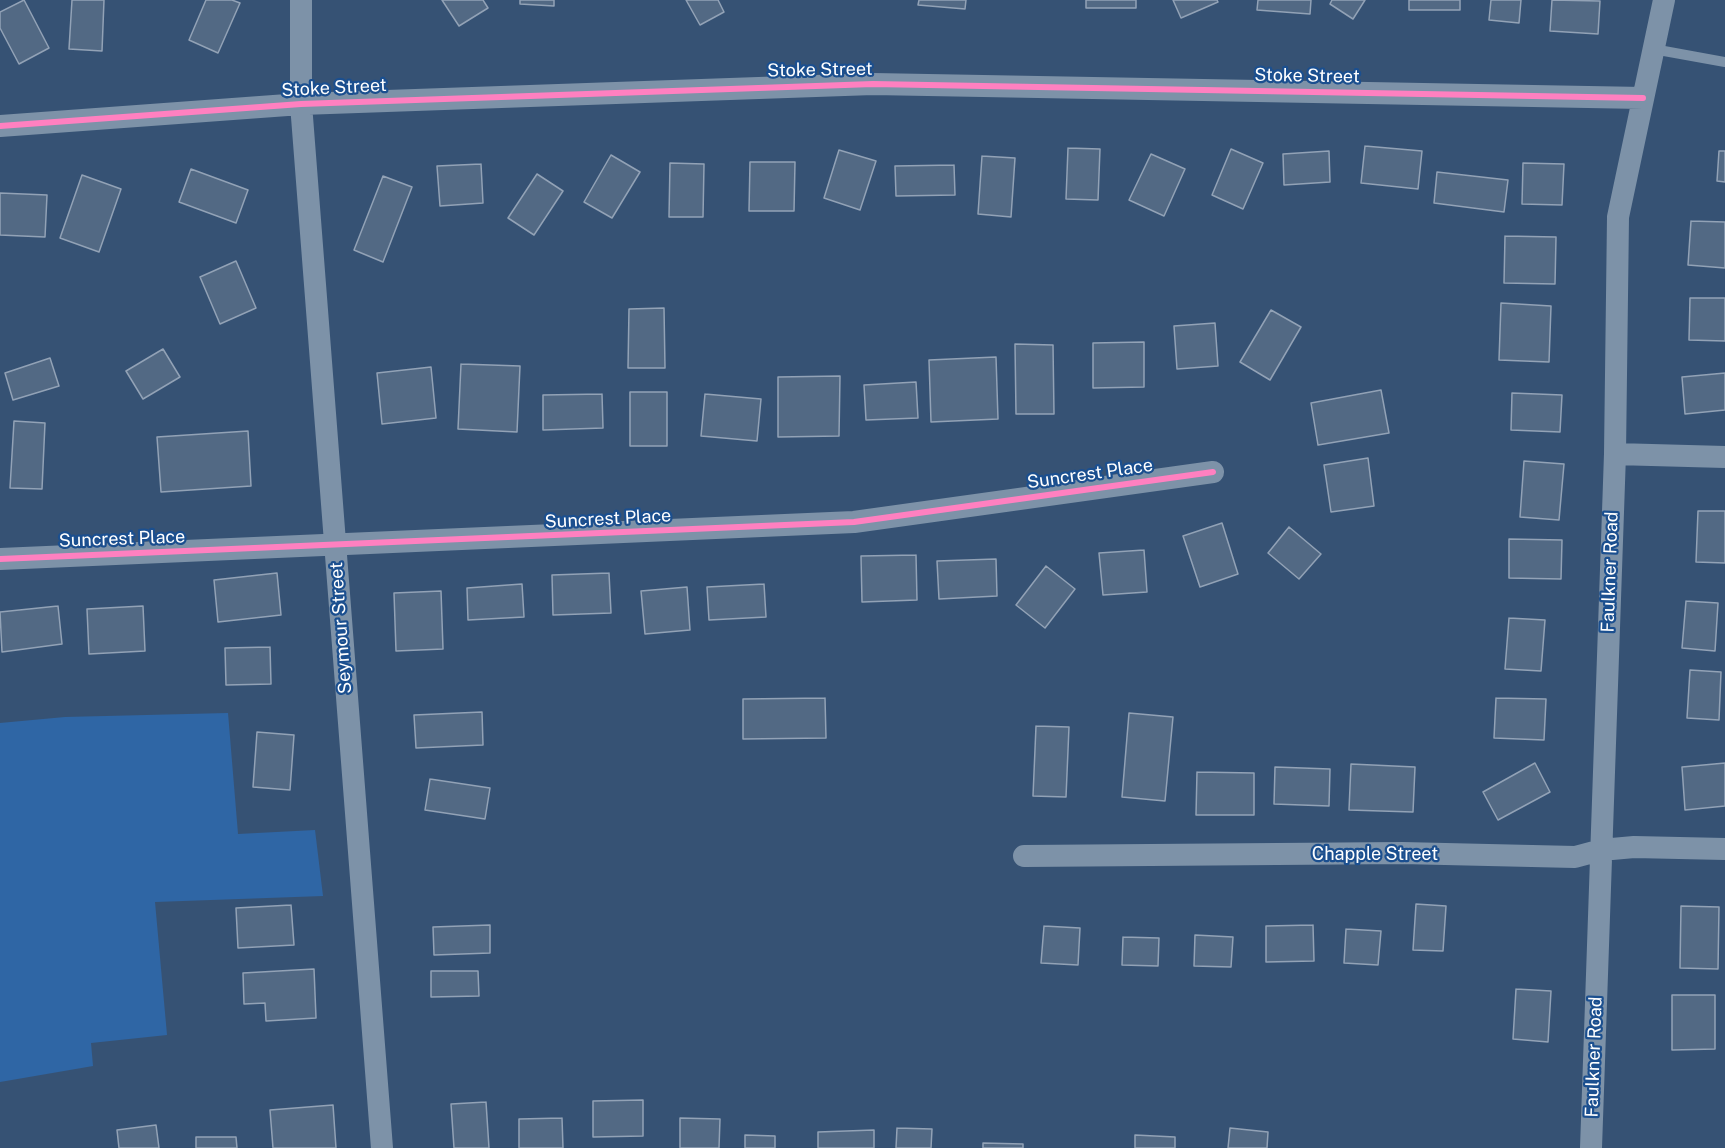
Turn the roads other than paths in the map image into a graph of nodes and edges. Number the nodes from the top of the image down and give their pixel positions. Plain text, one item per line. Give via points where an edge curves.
1 (301, 0) edge
2 (1664, 0) edge
3 (1653, 49) junction
4 (1725, 62) edge
5 (1642, 98) junction
6 (301, 104) junction
7 (0, 126) edge
8 (1614, 454) junction
9 (1725, 457) edge
10 (1213, 472) dead end
11 (335, 546) junction
12 (0, 559) edge
13 (1725, 849) edge
14 (1601, 850) junction
15 (1024, 856) dead end
16 (381, 1148) edge
17 (1591, 1148) edge

1 - 6 street, Seymour Street
2 - 3 street, Faulkner Road
3 - 4 lane
3 - 5 street, Faulkner Road
5 - 6 street, Stoke Street via 873,84
5 - 8 street, Faulkner Road via 1618,217
6 - 7 street, Stoke Street
6 - 11 street, Seymour Street
8 - 9 street
8 - 14 street, Faulkner Road
10 - 11 street, Suncrest Place via 854,522
11 - 12 street, Suncrest Place
11 - 16 street, Seymour Street
13 - 14 street, Chapple Street
14 - 15 street, Chapple Street via 1575,857 1402,853
14 - 17 street, Faulkner Road

